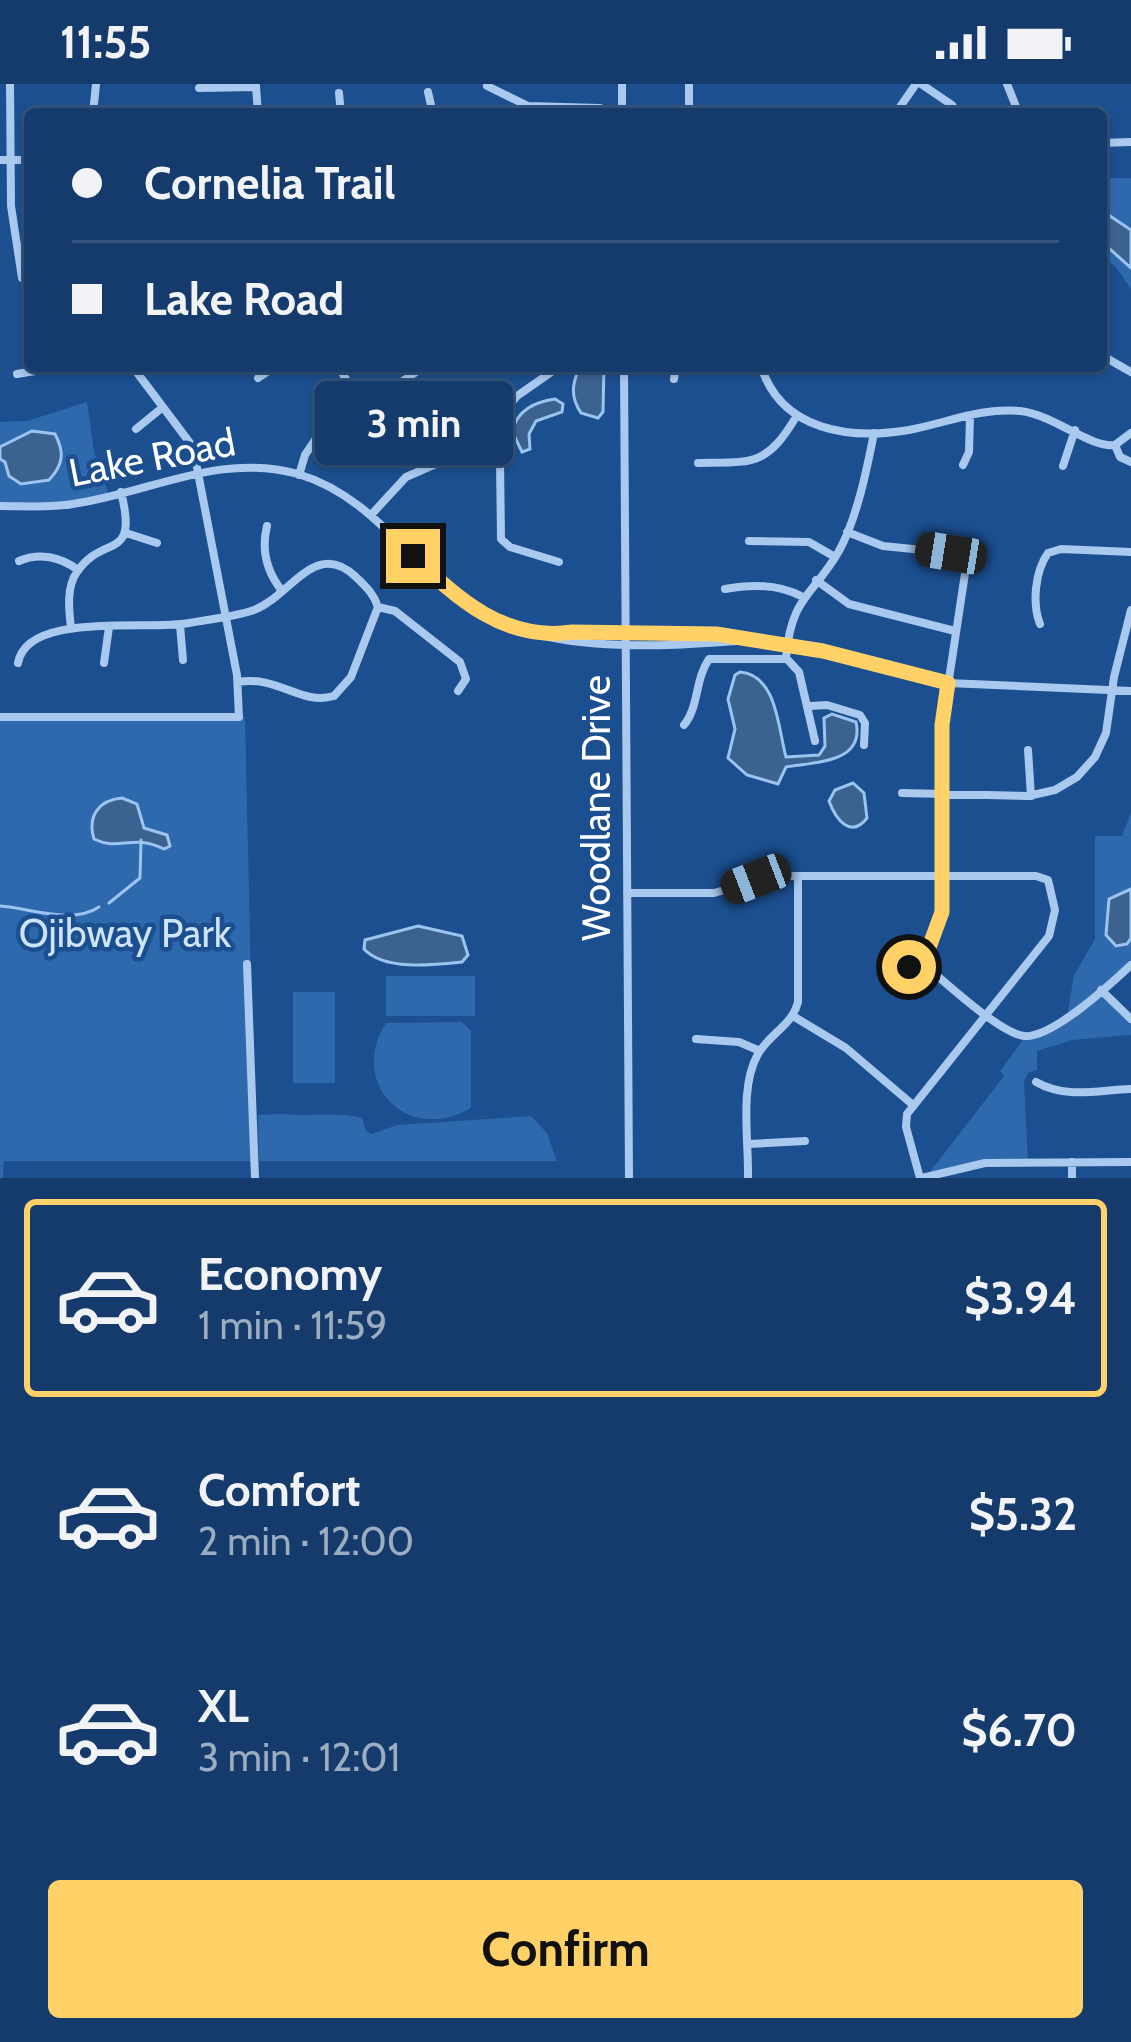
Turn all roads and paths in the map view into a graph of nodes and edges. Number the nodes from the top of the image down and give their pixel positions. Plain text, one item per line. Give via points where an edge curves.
1 (10, 84) edge
2 (919, 84) edge
3 (256, 86) edge
4 (488, 86) edge
5 (199, 88) dead end
6 (428, 92) dead end
7 (339, 93) dead end
8 (340, 108) edge
9 (432, 108) edge
10 (532, 108) edge
11 (900, 108) edge
12 (954, 108) edge
13 (5, 160) edge
14 (22, 278) dead end
15 (29, 372) edge
16 (137, 372) edge
17 (268, 372) edge
18 (342, 372) edge
19 (416, 372) edge
20 (551, 372) edge
21 (624, 372) edge
22 (675, 372) edge
23 (764, 372) edge
24 (17, 374) dead end
25 (258, 379) dead end
26 (674, 379) dead end
27 (164, 407) junction
28 (364, 409) junction
29 (970, 416) junction
30 (796, 417) junction
31 (136, 429) dead end
32 (1076, 430) junction
33 (874, 433) junction
34 (1131, 433) edge
35 (483, 440) junction
36 (1115, 445) junction
37 (1131, 462) edge
38 (698, 463) dead end
39 (962, 465) dead end
40 (1063, 466) dead end
41 (200, 471) junction
42 (299, 475) junction
43 (121, 492) junction
44 (0, 506) edge
45 (371, 514) junction
46 (267, 526) dead end
47 (847, 532) junction
48 (126, 533) junction
49 (749, 541) dead end
50 (157, 543) dead end
51 (1131, 551) edge
52 (835, 557) junction
53 (19, 561) dead end
54 (559, 562) dead end
55 (78, 570) junction
56 (816, 580) junction
57 (725, 590) dead end
58 (282, 591) junction
59 (803, 597) junction
60 (378, 607) junction
61 (1131, 610) edge
62 (226, 616) junction
63 (1040, 624) dead end
64 (180, 625) junction
65 (109, 626) junction
66 (71, 628) junction
67 (955, 631) junction
68 (625, 638) junction
69 (788, 644) junction
70 (787, 659) junction
71 (183, 660) dead end
72 (18, 663) dead end
73 (104, 663) dead end
74 (238, 682) junction
75 (948, 683) junction
76 (1112, 688) junction
77 (458, 691) dead end
78 (1131, 691) edge
79 (810, 706) junction
80 (0, 717) edge
81 (684, 725) dead end
82 (815, 741) dead end
83 (864, 745) dead end
84 (1028, 751) dead end
85 (902, 794) dead end
86 (942, 796) junction
87 (1031, 796) junction
88 (798, 876) junction
89 (942, 876) junction
90 (627, 893) junction
91 (924, 961) junction
92 (885, 963) dead end
93 (248, 964) dead end
94 (1131, 964) edge
95 (1101, 989) junction
96 (987, 1014) junction
97 (793, 1016) junction
98 (1131, 1019) edge
99 (696, 1039) dead end
100 (760, 1051) junction
101 (1036, 1082) dead end
102 (1131, 1090) edge
103 (913, 1105) junction
104 (805, 1142) dead end
105 (749, 1144) junction
106 (1072, 1162) junction
107 (1131, 1162) edge
108 (255, 1178) edge
109 (628, 1178) edge
110 (748, 1178) edge
111 (921, 1178) edge
112 (1072, 1178) edge

1 - 13 street
2 - 11 street
2 - 12 street
3 - 5 street
4 - 10 street
6 - 9 street
7 - 8 street
13 - 14 street
15 - 24 street
16 - 27 street
17 - 25 street
18 - 28 street
19 - 28 street
20 - 35 street via 517,396
21 - 68 street, Woodlane Drive
22 - 26 street
23 - 30 street
27 - 31 street
27 - 41 street
28 - 42 street via 309,447
29 - 32 street via 1026,412
29 - 33 street
29 - 39 street
30 - 33 street
30 - 38 street via 762,459
32 - 36 street
32 - 40 street
33 - 47 street
34 - 36 street
35 - 45 street via 406,477
35 - 54 street via 500,460 501,539
36 - 37 street
41 - 42 street, Lake Road via 246,466
41 - 43 street, Lake Road
41 - 62 street
42 - 45 street, Lake Road
43 - 44 street, Lake Road via 75,504
43 - 48 street
45 - 68 street, Lake Road via 460,601 507,626
46 - 58 street via 268,570
47 - 52 street
47 - 67 street via 960,556 966,572
48 - 50 street
48 - 55 street
49 - 52 street via 809,542
51 - 63 street via 1048,553 1035,609
52 - 56 street
53 - 55 street via 55,558
55 - 66 street
56 - 59 street
56 - 67 street via 849,604
57 - 59 street via 780,588
58 - 60 street via 334,563 372,592
58 - 62 street
59 - 69 street
60 - 74 street via 351,677 334,696
60 - 77 street via 395,611 462,664 466,679
61 - 76 street
62 - 64 street
62 - 74 street
64 - 65 street
64 - 71 street
65 - 66 street
65 - 73 street
66 - 72 street via 33,639
67 - 75 street
68 - 69 street, Lake Road via 716,634
68 - 90 street, Woodlane Drive
69 - 70 street
69 - 75 street, Lake Road
70 - 79 street
70 - 81 street via 708,660
74 - 80 street via 239,717
75 - 76 street, Lake Road
75 - 86 street
76 - 78 street, Lake Road
76 - 87 street via 1093,760 1069,783
79 - 82 street
79 - 83 street via 860,715
84 - 87 street
85 - 86 street
86 - 87 street
86 - 89 street
88 - 89 street
88 - 90 street via 710,893
88 - 97 street
89 - 91 street via 941,919
89 - 96 street via 1040,876 1052,886 1051,933
90 - 109 street, Woodlane Drive
91 - 92 street via 905,968
91 - 96 street
93 - 108 street
94 - 95 street
95 - 96 street via 1040,1035 1015,1034
95 - 98 street
96 - 103 street
97 - 100 street
97 - 103 street
99 - 100 street
100 - 105 street via 749,1082
101 - 102 street via 1070,1093
103 - 111 street via 905,1126
104 - 105 street
105 - 110 street
106 - 107 street
106 - 111 street via 985,1163
106 - 112 street

